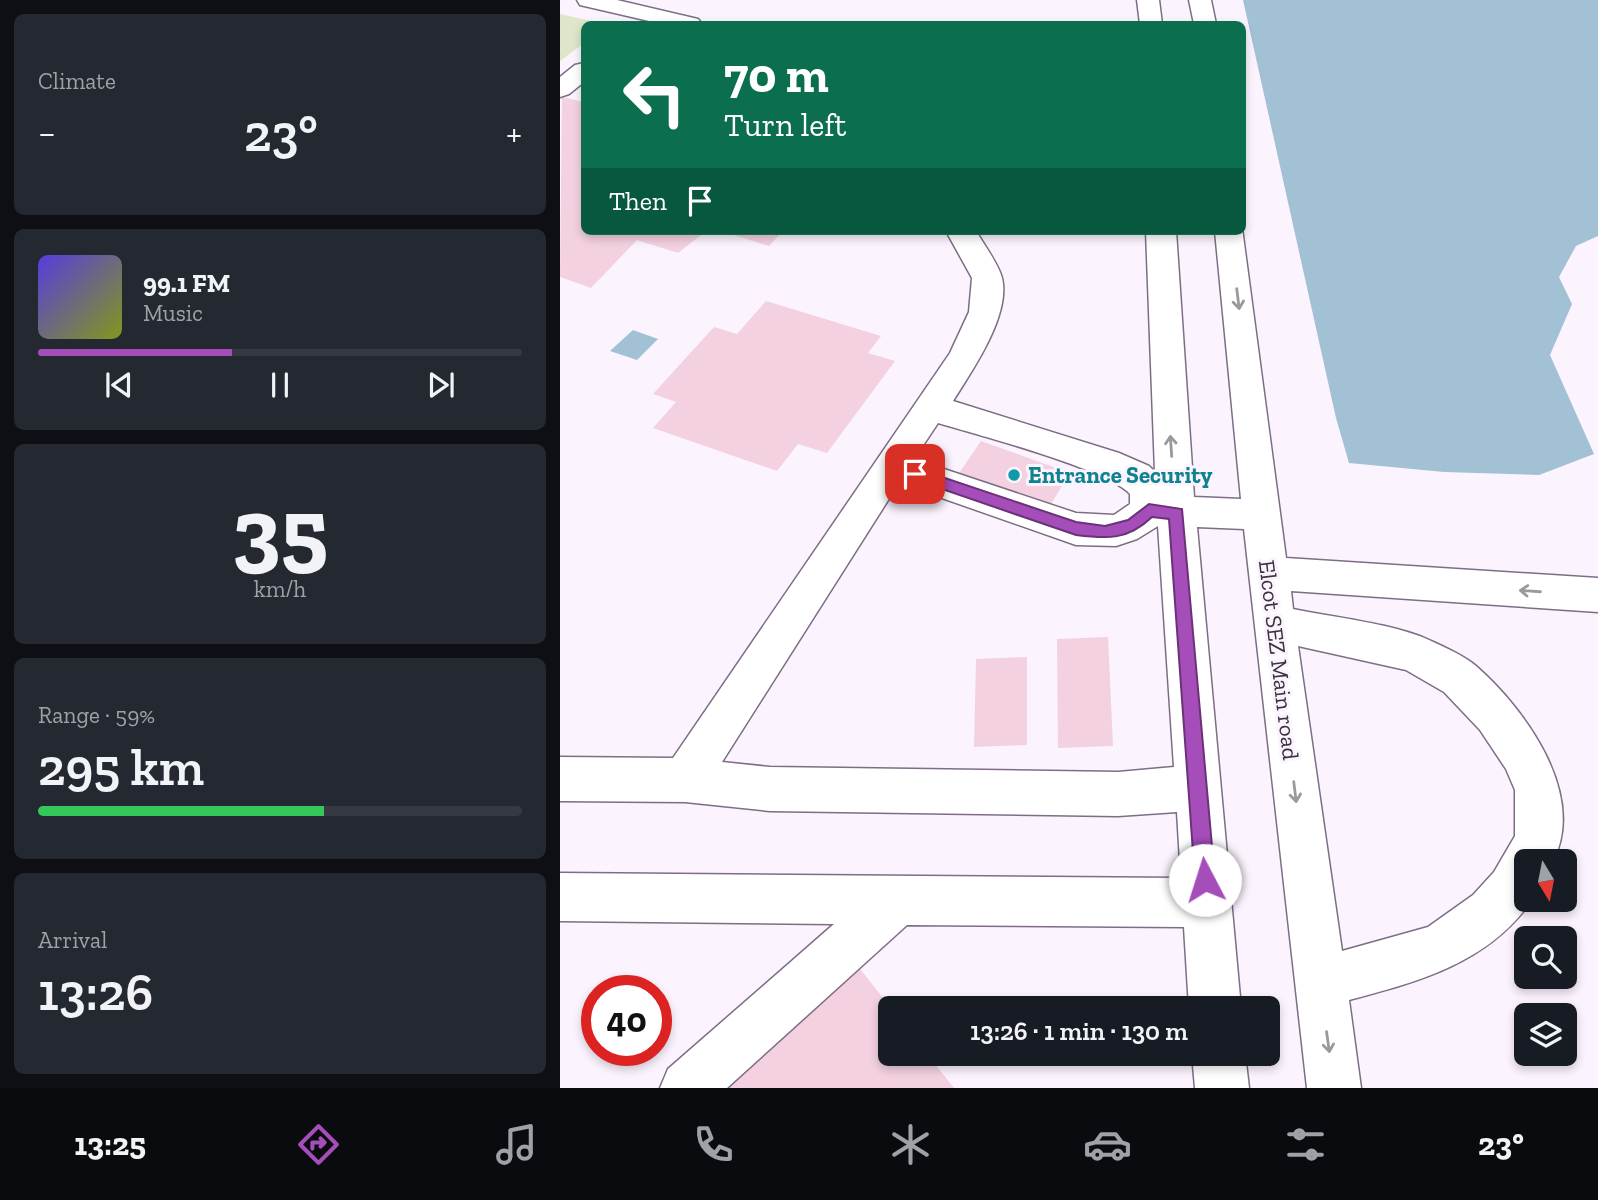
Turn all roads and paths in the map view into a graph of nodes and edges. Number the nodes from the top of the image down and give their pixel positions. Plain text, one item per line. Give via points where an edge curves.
1 (588, 0) edge
2 (690, 0) edge
3 (1148, 0) edge
4 (1200, 0) edge
5 (665, 21) edge
6 (1151, 21) edge
7 (1204, 21) edge
8 (581, 72) edge
9 (560, 89) edge
10 (963, 235) edge
11 (1161, 235) edge
12 (1230, 235) edge
13 (931, 407) junction
14 (891, 466) junction
15 (1163, 512) junction
16 (1261, 515) junction
17 (1268, 573) junction
18 (1598, 595) edge
19 (1274, 623) junction
20 (560, 779) edge
21 (685, 780) junction
22 (1198, 788) junction
23 (1534, 849) edge
24 (1514, 886) edge
25 (560, 897) edge
26 (898, 900) junction
27 (1207, 903) junction
28 (1320, 982) junction
29 (1214, 996) edge
30 (1220, 1066) edge
31 (687, 1088) edge
32 (1222, 1088) edge
33 (1334, 1088) edge

1 - 5 street
2 - 5 street
3 - 6 street
4 - 7 street
8 - 9 street
10 - 13 street via 987,278 985,312 964,357
15 -> 11 street
12 -> 16 street, Elcot SEZ Main road
13 - 14 street
13 - 15 street via 1136,476
14 - 15 street via 1076,528 1105,532
14 - 21 street
15 - 16 street
15 - 22 street
16 - 17 street, Elcot SEZ Main road
18 -> 17 street
17 - 19 street, Elcot SEZ Main road
19 - 23 street via 1414,653 1458,678 1495,716 1522,754 1538,790 1539,839
19 -> 28 street, Elcot SEZ Main road
20 - 21 street
21 - 22 street via 770,789 1118,794
22 - 27 street
24 - 28 street via 1474,925 1442,946
25 - 26 street
26 - 27 street
26 - 31 street
27 - 29 street
28 -> 33 street, Elcot SEZ Main road
30 - 32 street

